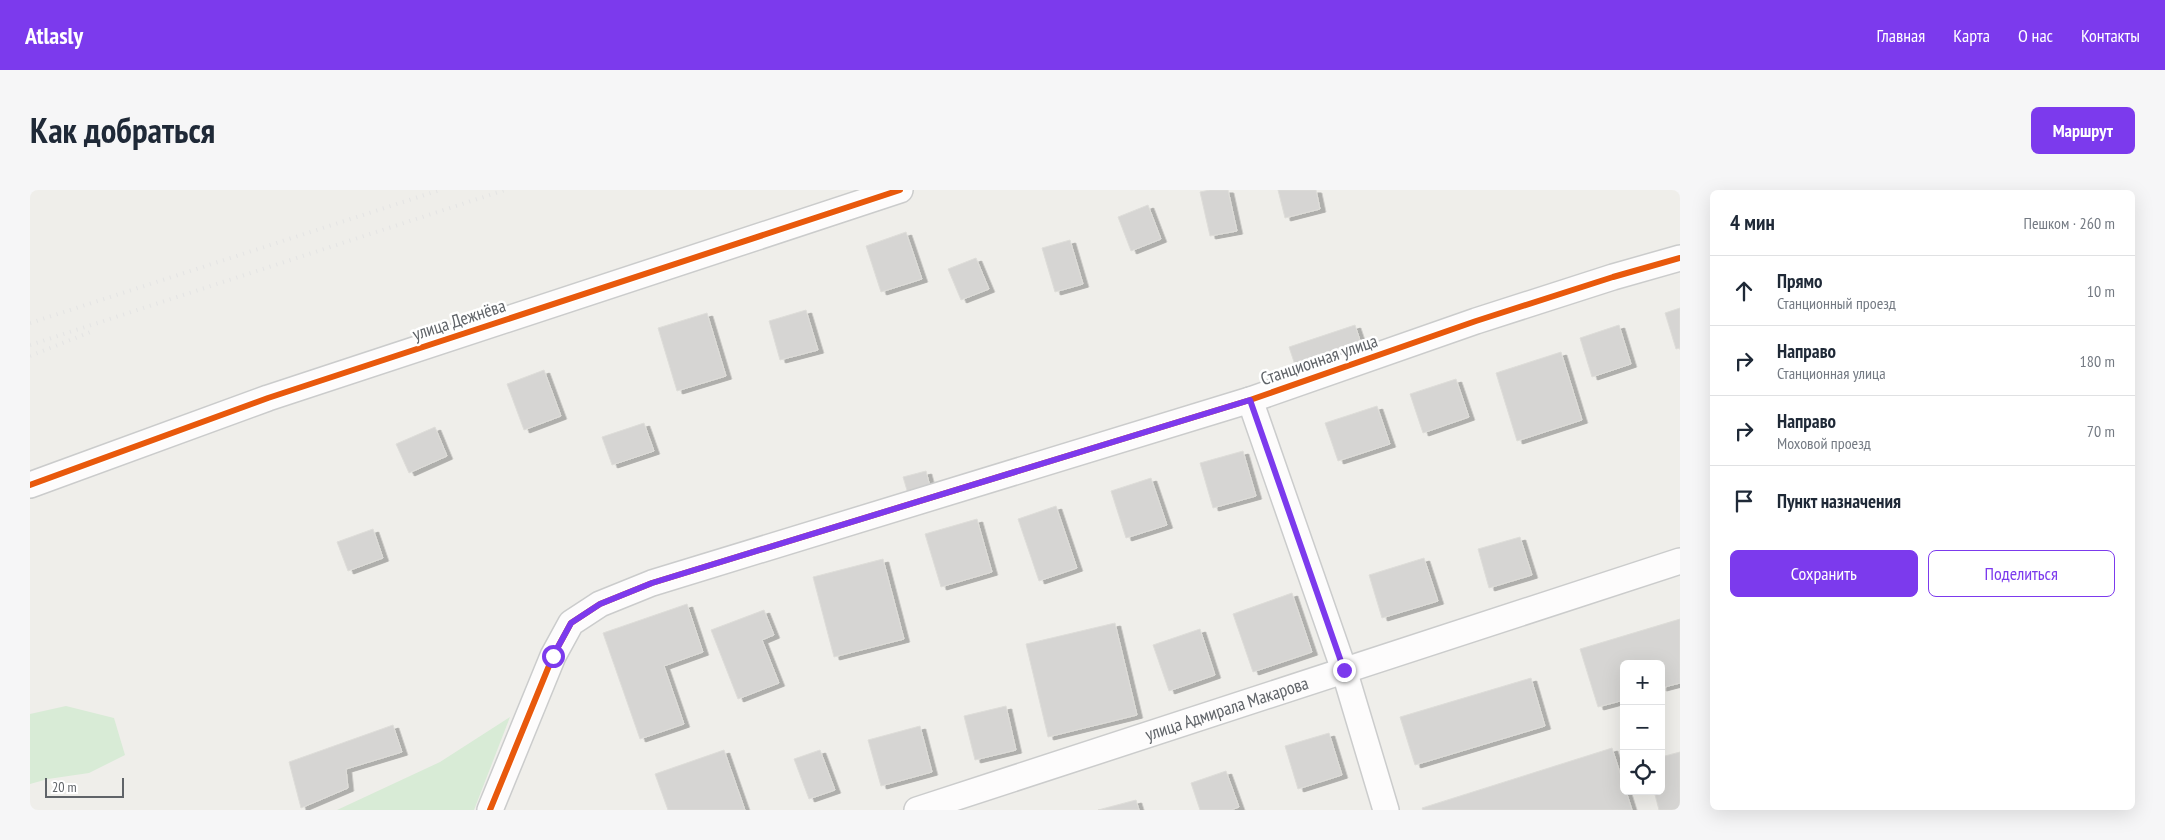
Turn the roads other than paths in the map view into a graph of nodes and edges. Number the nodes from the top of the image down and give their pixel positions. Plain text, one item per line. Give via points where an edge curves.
1 (900, 190) edge
2 (1680, 258) edge
3 (1250, 400) junction
4 (30, 486) edge
5 (1680, 561) edge
6 (1344, 670) junction
7 (490, 810) edge
8 (917, 810) edge
9 (1386, 810) edge

1 - 4 street, улица Дежнёва via 268,398
2 - 3 street, Станционная улица via 1476,321
3 - 6 street
3 - 7 street, Станционная улица via 652,583 600,604 571,623 553,656
5 - 6 street, улица Адмирала Макарова
6 - 8 street, улица Адмирала Макарова
6 - 9 street

